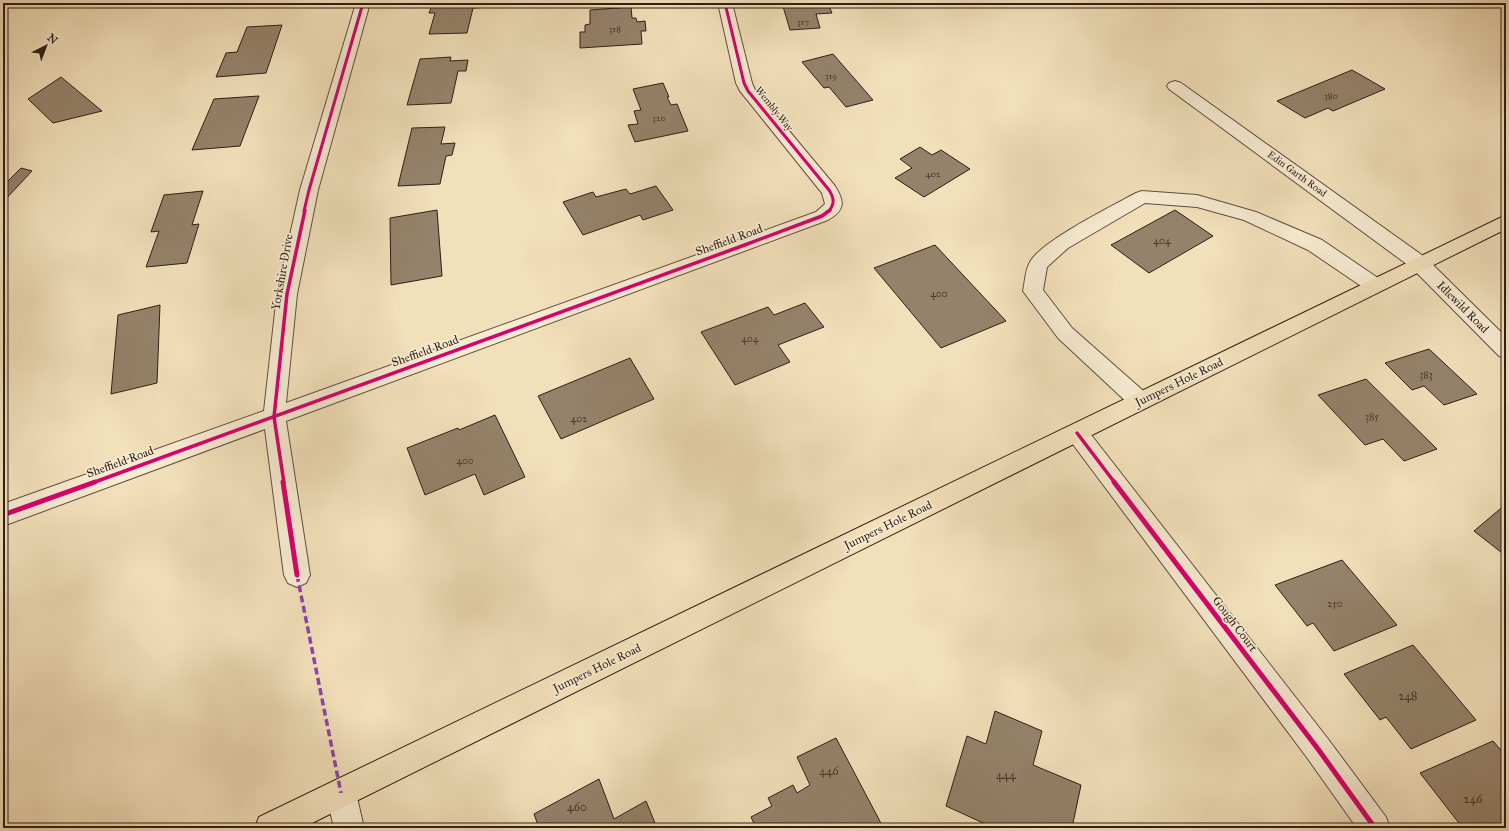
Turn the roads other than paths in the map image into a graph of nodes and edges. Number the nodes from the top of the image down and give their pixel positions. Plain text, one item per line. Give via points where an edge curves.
1 (363, 3) edge
2 (725, 3) edge
3 (1175, 86) dead end
4 (829, 190) joint
5 (1506, 221) edge
6 (1419, 263) junction
7 (1374, 285) junction
8 (1506, 350) edge
9 (1140, 401) junction
10 (274, 417) junction
11 (1077, 433) junction
12 (3, 515) edge
13 (297, 575) dead end
14 (341, 793) junction
15 (270, 828) edge
16 (349, 828) edge
17 (1375, 828) edge

1 - 10 street, Yorkshire Drive via 308,190 287,294
2 - 4 street, Wembly Way via 748,91
3 - 6 street, Edin Garth Road
4 - 10 street, Sheffield Road via 834,204 830,211 822,216
5 - 6 main road, Jumpers Hole Road
6 - 7 main road, Jumpers Hole Road
6 - 8 street, Idlewild Road
7 - 9 main road, Jumpers Hole Road
7 - 9 street via 1315,245 1250,216 1197,201 1142,197 1061,244 1038,264 1032,291 1065,333
9 - 11 main road, Jumpers Hole Road
10 - 12 street, Sheffield Road
10 - 13 street, Yorkshire Drive
11 - 14 main road, Jumpers Hole Road
11 - 17 street, Gough Court via 1318,749
14 - 15 main road, Jumpers Hole Road
14 - 16 street

